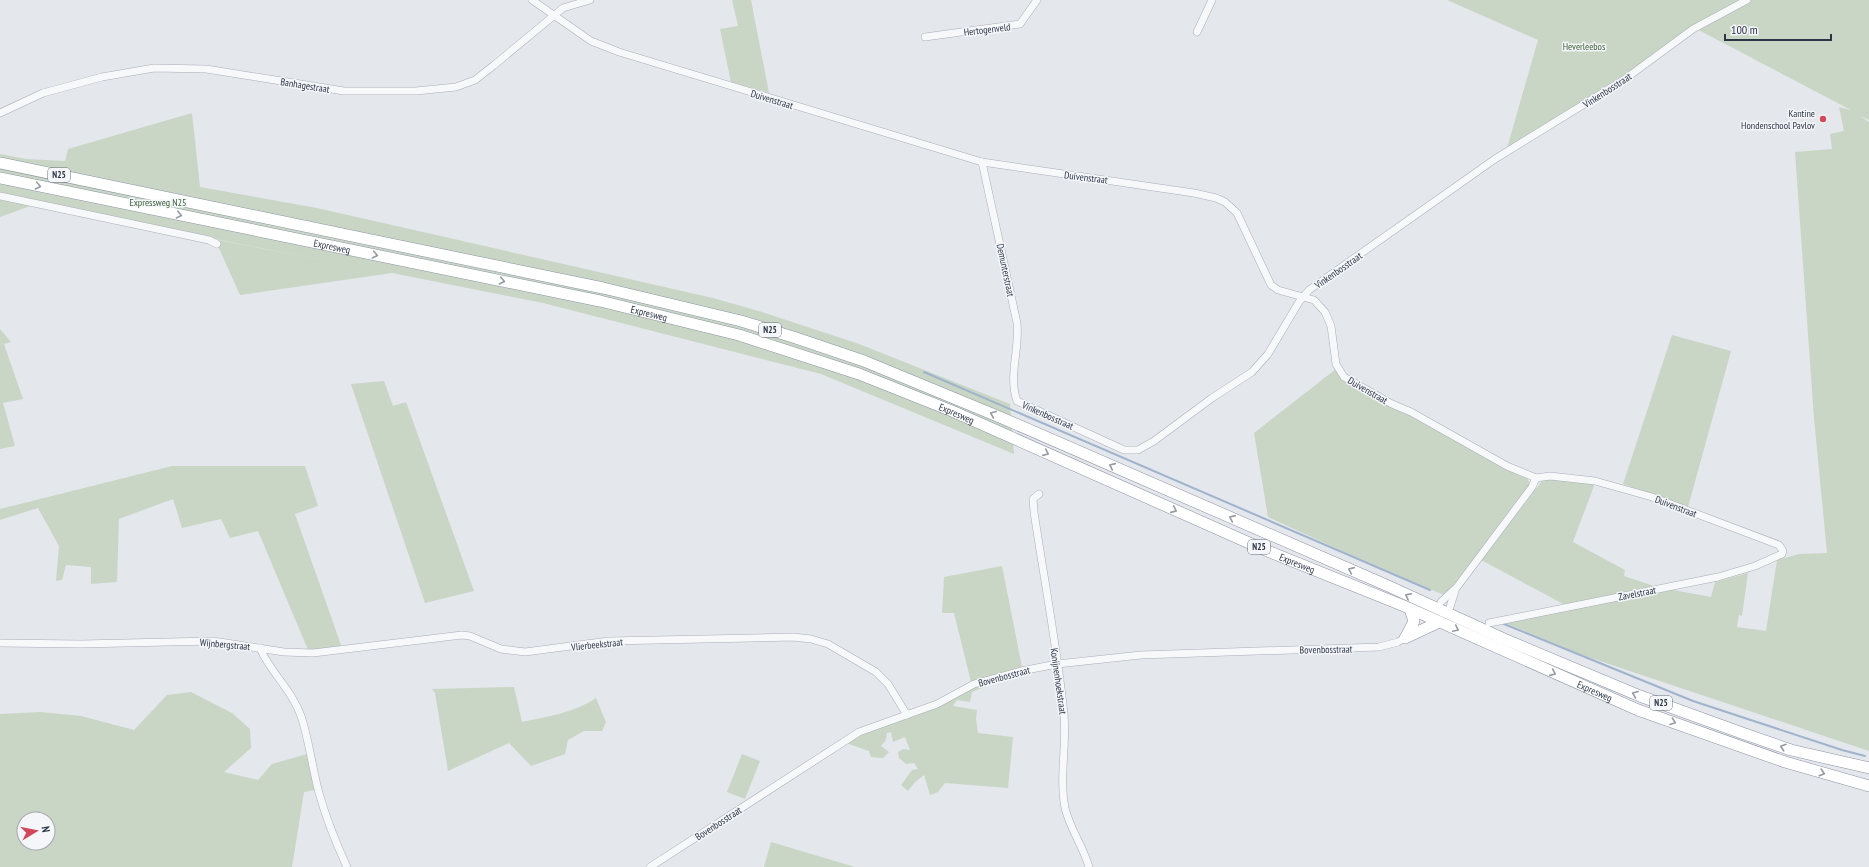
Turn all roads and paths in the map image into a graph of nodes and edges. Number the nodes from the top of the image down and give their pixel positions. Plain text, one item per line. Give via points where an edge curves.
1 (532, 0) edge
2 (590, 0) edge
3 (1037, 0) edge
4 (1212, 0) edge
5 (1747, 0) edge
6 (553, 15) junction
7 (1197, 32) dead end
8 (925, 37) dead end
9 (0, 113) edge
10 (982, 162) junction
11 (0, 163) edge
12 (0, 178) edge
13 (0, 196) edge
14 (217, 244) dead end
15 (1303, 296) junction
16 (1013, 378) joint
17 (1536, 478) junction
18 (1039, 494) dead end
19 (1782, 554) joint
20 (1444, 608) junction
21 (1410, 609) junction
22 (1439, 622) junction
23 (1489, 623) dead end
24 (1405, 638) junction
25 (0, 643) edge
26 (260, 648) junction
27 (1057, 664) junction
28 (907, 715) junction
29 (1869, 768) edge
30 (1869, 786) edge
31 (347, 867) edge
32 (650, 867) edge
33 (1089, 867) edge

1 - 6 street, Duivenstraat
2 - 6 street, Banhagestraat via 563,8
3 - 8 street, Hertogenveld via 1020,24
4 - 7 street
5 - 15 street, Vinkenbosstraat via 1694,29 1625,79 1495,158
6 - 9 street, Banhagestraat via 494,66 475,80 456,87 416,91 344,92 206,69 154,68 102,77 43,93
6 - 10 street, Duivenstraat via 591,41 619,52
10 - 15 street, Duivenstraat via 1147,185 1216,198 1237,213 1271,285 1278,290
10 - 16 street, Demunterstraat via 1017,323
20 -> 11 highway, Expresweg / N25 via 898,374 793,337 700,310 603,288
12 -> 21 highway, Expresweg / N25 via 600,301 739,335 852,372 952,411 1265,550
13 - 14 street via 209,240
15 - 16 street, Vinkenbosstraat via 1261,363 1252,372 1138,450 1124,450 1024,406 1017,401
15 - 17 street, Duivenstraat via 1314,300 1325,312 1331,326 1337,368 1344,377 1507,466
17 - 19 street, Duivenstraat via 1550,476 1590,480 1652,497 1779,545
17 - 20 street
18 - 27 street, Konijnenhoekstraat via 1033,499 1034,512
19 - 23 street, Zavelstraat via 1718,577
29 -> 20 highway, Expresweg / N25 via 1821,755 1812,756 1640,696
21 - 22 highway, Expresweg / N25
21 - 24 highway via 1414,621
22 - 24 highway
22 -> 30 highway, Expresweg / N25 via 1638,710 1785,762
24 - 27 street, Bovenbosstraat via 1379,647 1141,655
25 - 26 street, Wijnbergstraat via 213,641
26 - 28 street, Vlierbeekstraat via 313,653 462,635 501,649 525,652 609,641 780,637 811,639 828,644 876,672 888,684
26 - 31 street, Wijnbergstraat via 301,716 319,792 330,828
27 - 28 street, Bovenbosstraat via 1021,670 974,684 937,704
27 - 33 street, Konijnenhoekstraat via 1064,715 1065,808
28 - 32 street, Bovenbosstraat via 859,732

